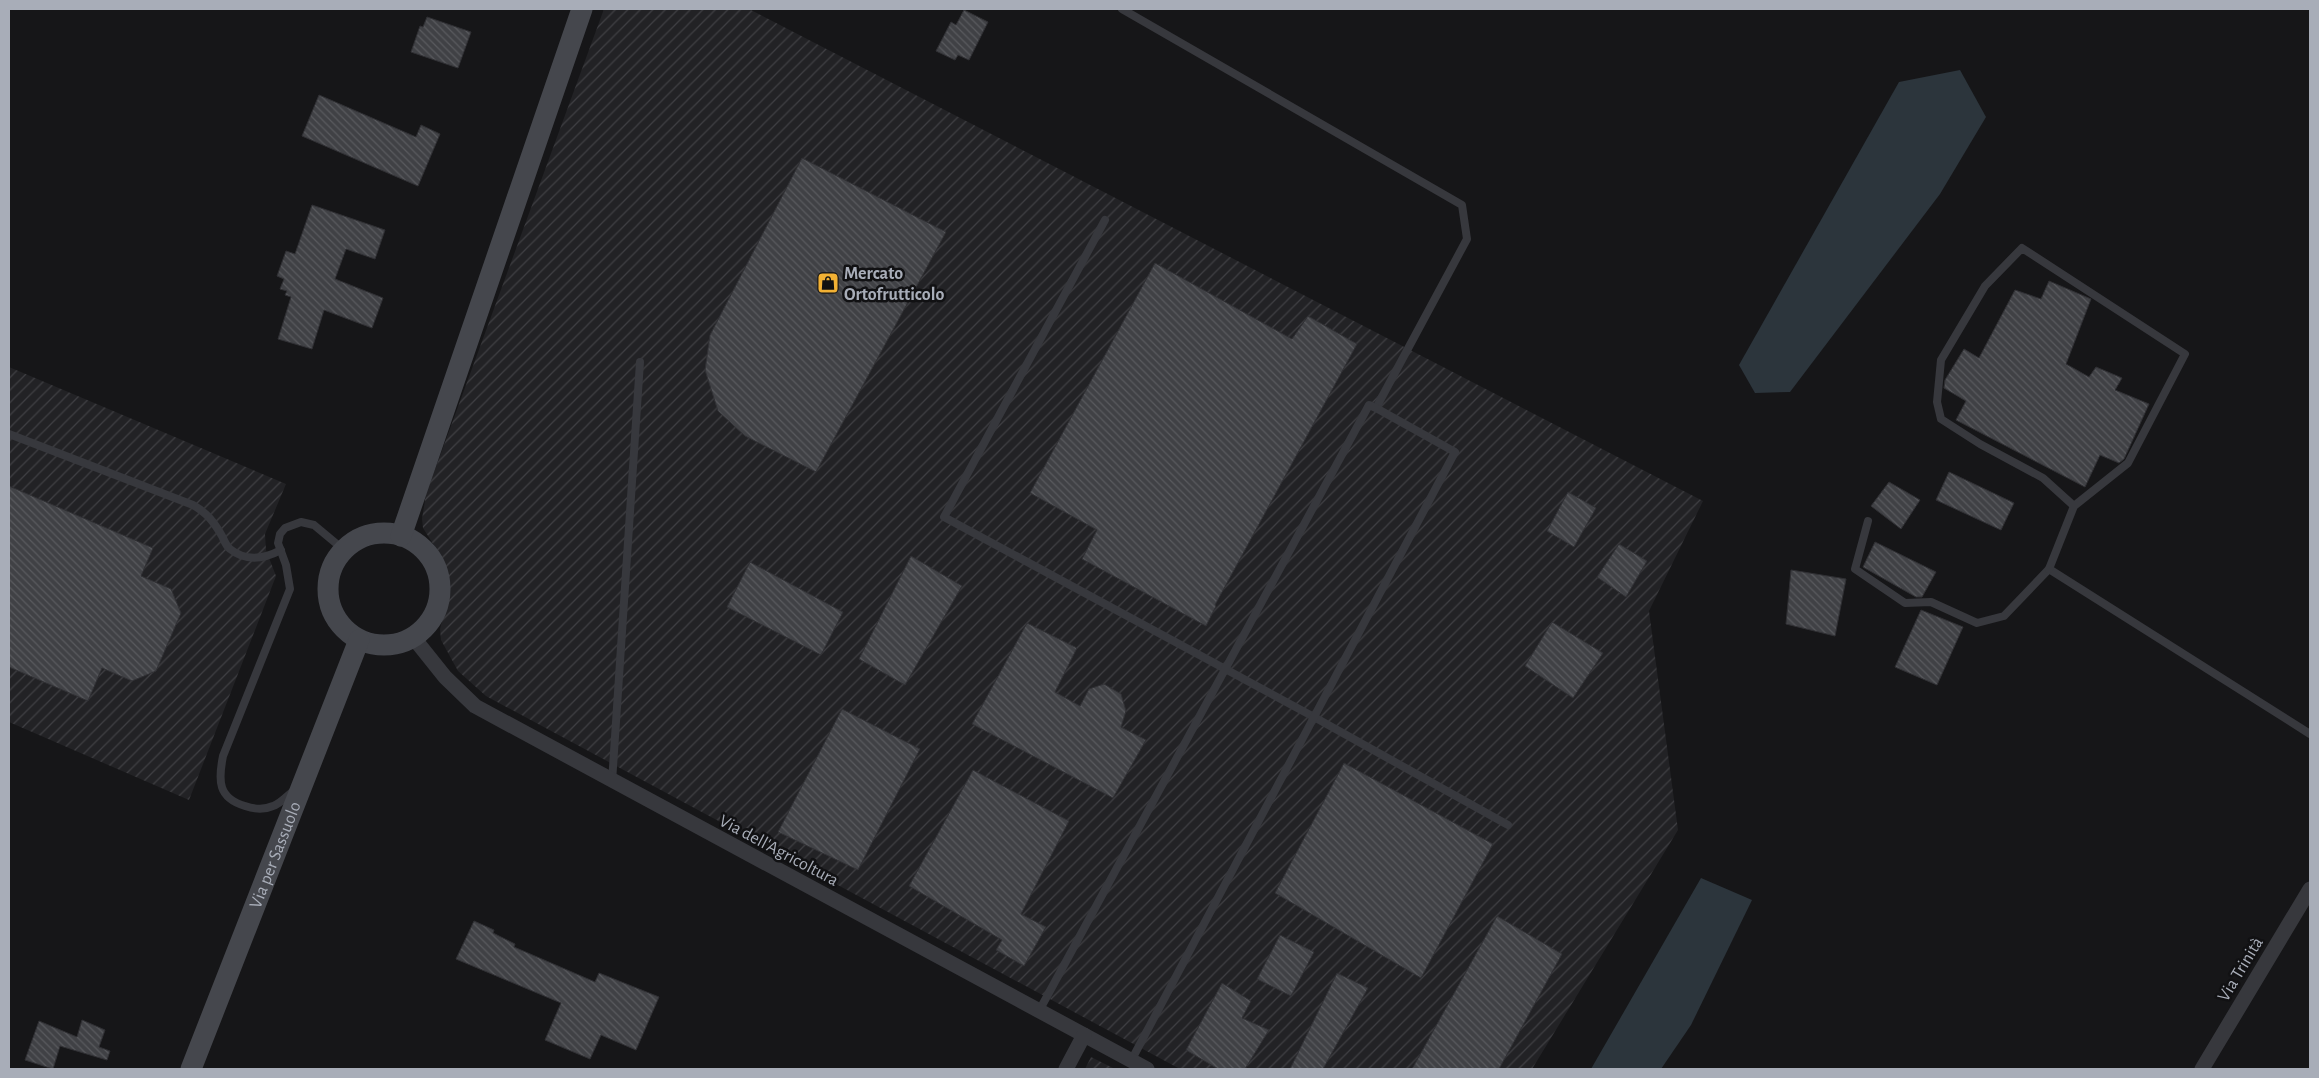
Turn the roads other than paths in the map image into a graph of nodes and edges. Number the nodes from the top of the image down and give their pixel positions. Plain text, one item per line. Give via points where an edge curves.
1 (582, 9) edge
2 (1122, 9) edge
3 (1105, 220) dead end
4 (640, 362) dead end
5 (1376, 408) junction
6 (9, 434) edge
7 (2074, 506) junction
8 (1868, 521) dead end
9 (401, 536) junction
10 (281, 550) junction
11 (344, 550) junction
12 (2048, 569) junction
13 (413, 637) junction
14 (359, 640) junction
15 (1225, 669) junction
16 (1314, 717) junction
17 (2310, 734) edge
18 (612, 782) junction
19 (302, 784) junction
20 (1508, 825) dead end
21 (2310, 889) edge
22 (1039, 1011) junction
23 (1084, 1035) junction
24 (1131, 1061) junction
25 (191, 1069) edge
26 (1066, 1069) edge
27 (1147, 1069) edge
28 (2202, 1069) edge

1 - 9 main road
2 - 5 lane via 1462,205 1467,239
3 - 15 lane via 944,517
4 - 18 lane
5 - 15 lane via 1369,404
5 - 16 lane via 1455,452
6 - 10 lane via 193,505 213,520 229,548 244,556 268,557
7 - 7 lane via 2043,478 1941,419 1937,402 1941,360 1985,286 2022,248 2185,354 2128,463
7 - 12 lane
8 - 12 lane via 1855,569 1905,603 1931,602 1977,623 2004,616
9 - 11 main road via 386,533 370,535
9 - 13 main road via 427,554 439,583 439,599 434,614
10 - 11 lane via 278,543 280,534 291,524 301,522 314,525
10 - 19 lane via 290,589 223,756 220,780 223,791 234,803 262,809 274,806
11 - 14 main road via 333,564 328,598 344,629
12 - 17 lane
13 - 14 main road via 386,645
13 - 18 street, Via dell'Agricoltura via 445,677 475,706
14 - 19 main road, Via per Sassuolo
15 - 16 lane
15 - 22 lane
16 - 20 lane
16 - 24 lane
18 - 22 street, Via dell'Agricoltura
19 - 25 main road, Via per Sassuolo
21 - 28 street, Via Trinità
22 - 23 street, Via dell'Agricoltura
23 - 24 street, Via dell'Agricoltura
23 - 26 street
24 - 27 street, Via dell'Agricoltura

